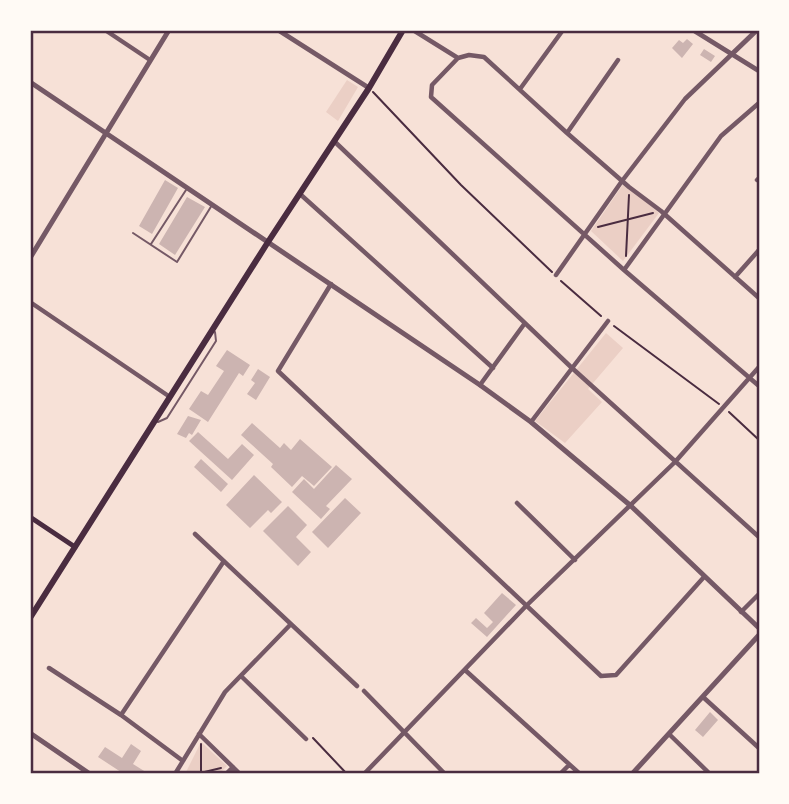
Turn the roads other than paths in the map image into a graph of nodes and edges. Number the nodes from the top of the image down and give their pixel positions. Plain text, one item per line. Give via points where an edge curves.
1 (105, 30) edge
2 (169, 30) edge
3 (278, 30) edge
4 (403, 30) edge
5 (413, 30) edge
6 (563, 30) edge
7 (693, 30) edge
8 (757, 30) edge
9 (732, 54) junction
10 (458, 58) junction
11 (150, 60) junction
12 (618, 60) dead end
13 (759, 71) edge
14 (30, 82) edge
15 (369, 88) junction
16 (520, 89) junction
17 (759, 103) edge
18 (105, 133) junction
19 (567, 133) junction
20 (334, 141) junction
21 (622, 181) junction
22 (187, 188) junction
23 (300, 194) junction
24 (212, 204) junction
25 (665, 214) junction
26 (133, 233) dead end
27 (585, 236) junction
28 (268, 242) junction
29 (151, 245) junction
30 (759, 250) edge
31 (30, 258) edge
32 (624, 270) junction
33 (556, 275) road end
34 (735, 277) junction
35 (331, 284) junction
36 (759, 298) edge
37 (30, 302) edge
38 (608, 321) road end
39 (524, 323) junction
40 (214, 328) junction
41 (759, 367) edge
42 (492, 368) junction
43 (572, 368) junction
44 (750, 379) junction
45 (480, 385) junction
46 (759, 386) edge
47 (170, 397) junction
48 (531, 422) junction
49 (153, 424) junction
50 (675, 462) junction
51 (517, 503) dead end
52 (631, 506) junction
53 (30, 517) edge
54 (195, 534) dead end
55 (759, 537) edge
56 (75, 547) junction
57 (575, 560) junction
58 (224, 561) junction
59 (704, 577) junction
60 (759, 594) edge
61 (526, 607) junction
62 (741, 612) junction
63 (30, 618) edge
64 (291, 624) junction
65 (759, 628) edge
66 (759, 635) edge
67 (49, 668) dead end
68 (465, 670) junction
69 (241, 676) junction
70 (357, 685) dead end
71 (364, 691) dead end
72 (703, 697) junction
73 (121, 715) junction
74 (405, 732) junction
75 (30, 733) edge
76 (200, 734) junction
77 (669, 734) junction
78 (306, 738) dead end
79 (759, 748) edge
80 (183, 761) junction
81 (569, 765) junction
82 (233, 767) junction
83 (90, 774) edge
84 (175, 774) edge
85 (226, 774) edge
86 (240, 774) edge
87 (364, 774) edge
88 (444, 774) edge
89 (560, 774) edge
90 (580, 774) edge
91 (632, 774) edge
92 (709, 774) edge

1 - 11 street
2 - 11 street
3 - 15 street
4 - 15 main road
5 - 10 street
6 - 16 street
7 - 9 street
8 - 9 street
9 - 13 street
9 - 21 street via 685,99
10 - 16 street via 484,57
10 - 27 street via 432,85 431,97
11 - 18 street
12 - 19 street
14 - 18 street
15 - 20 main road
16 - 19 street
17 - 25 street via 721,136
18 - 22 street
18 - 31 street
19 - 21 street
20 - 23 main road
20 - 39 street
21 - 25 street
21 - 27 street
22 - 24 street
22 - 29 lane
23 - 28 main road
23 - 42 street
24 - 28 street
24 - 29 lane via 177,262
25 - 32 street
25 - 34 street
26 - 29 lane
27 - 32 street
27 - 33 street
28 - 35 street
28 - 40 main road
30 - 34 street
32 - 44 street
34 - 36 street
35 - 45 street
35 - 61 street via 278,371
37 - 47 street
38 - 43 street
39 - 42 street
39 - 43 street
40 - 47 main road
40 - 49 lane via 216,341 166,418
41 - 44 street
42 - 45 street
43 - 48 street
43 - 50 street
44 - 46 street
44 - 50 street
45 - 48 street
47 - 49 main road
48 - 52 street
49 - 56 main road
50 - 52 street
50 - 55 street
51 - 57 street
52 - 57 street
52 - 59 street
53 - 56 main road
54 - 58 street
56 - 63 main road
57 - 61 street
58 - 64 street
58 - 73 street
59 - 61 street via 616,675 608,677 601,676
59 - 62 street
60 - 62 street
61 - 68 street
62 - 65 street
64 - 69 street
64 - 70 street
66 - 72 street
67 - 73 street
68 - 74 street
68 - 81 street
69 - 76 street via 225,692
69 - 78 street
71 - 74 street
72 - 77 street
72 - 79 street
73 - 80 street
74 - 87 street
74 - 88 street
75 - 83 street
76 - 80 street
76 - 82 street
77 - 91 street
77 - 92 street
80 - 84 street
81 - 89 street
81 - 90 street
82 - 85 street
82 - 86 street

